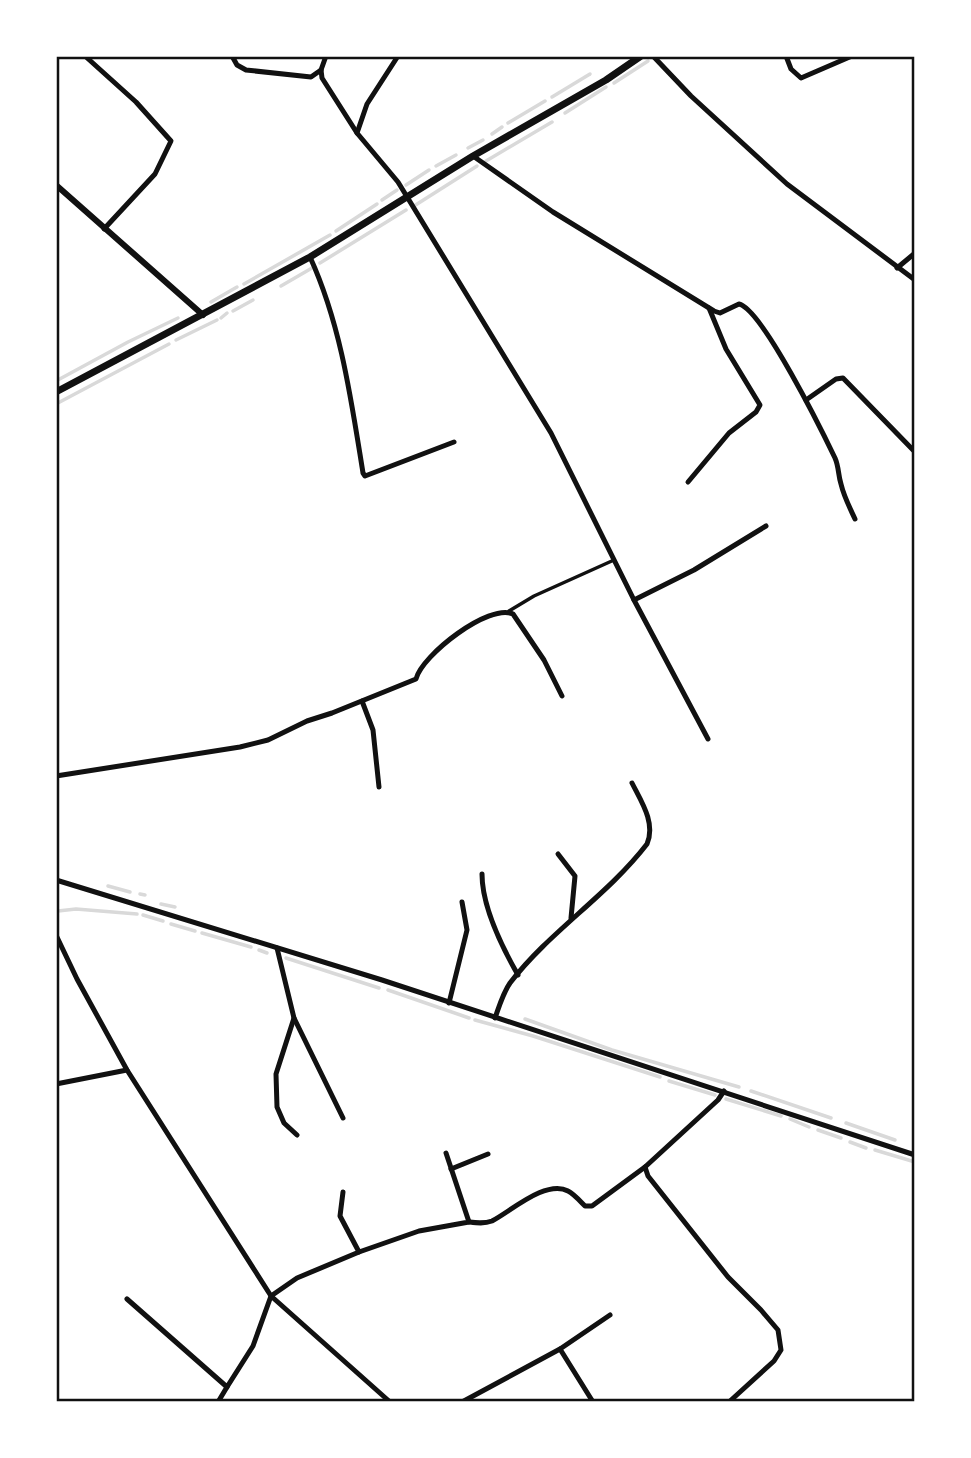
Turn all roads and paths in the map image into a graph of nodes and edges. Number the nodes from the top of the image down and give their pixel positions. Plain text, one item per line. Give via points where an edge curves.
1 (85, 56) edge
2 (232, 56) edge
3 (326, 56) edge
4 (398, 56) edge
5 (641, 56) edge
6 (653, 56) edge
7 (786, 56) edge
8 (852, 56) edge
9 (321, 70) junction
10 (357, 133) junction
11 (472, 156) junction
12 (56, 185) edge
13 (407, 196) junction
14 (104, 229) junction
15 (915, 253) edge
16 (310, 257) junction
17 (897, 268) junction
18 (915, 280) edge
19 (709, 308) junction
20 (203, 315) junction
21 (56, 392) edge
22 (806, 400) junction
23 (454, 442) dead end
24 (915, 452) edge
25 (688, 482) dead end
26 (855, 519) dead end
27 (766, 526) dead end
28 (614, 560) junction
29 (634, 600) junction
30 (509, 611) junction
31 (562, 696) dead end
32 (362, 701) junction
33 (708, 739) dead end
34 (56, 776) edge
35 (632, 783) dead end
36 (379, 787) dead end
37 (558, 854) dead end
38 (482, 874) dead end
39 (56, 880) edge
40 (462, 902) dead end
41 (571, 918) junction
42 (56, 935) edge
43 (277, 948) junction
44 (518, 975) junction
45 (449, 1003) junction
46 (294, 1018) junction
47 (495, 1018) junction
48 (127, 1070) junction
49 (56, 1084) edge
50 (724, 1091) junction
51 (343, 1118) dead end
52 (297, 1135) dead end
53 (446, 1153) dead end
54 (488, 1154) dead end
55 (915, 1155) edge
56 (645, 1167) junction
57 (451, 1169) junction
58 (343, 1192) dead end
59 (469, 1222) junction
60 (359, 1252) junction
61 (271, 1296) junction
62 (127, 1299) dead end
63 (610, 1315) dead end
64 (560, 1349) junction
65 (228, 1387) junction
66 (218, 1402) edge
67 (390, 1402) edge
68 (462, 1402) edge
69 (593, 1402) edge
70 (729, 1402) edge

1 - 14 street via 130,95 171,141 155,174
2 - 9 street via 246,70 311,77
3 - 9 street
4 - 10 street via 367,104
5 - 11 main road
6 - 17 street via 787,184
7 - 8 street via 801,78
9 - 10 street via 326,87
10 - 13 street
11 - 13 main road
11 - 19 street
12 - 14 street
13 - 16 main road
13 - 28 street via 551,433
14 - 20 street
15 - 17 street
16 - 20 main road
16 - 23 street via 339,336 365,476
17 - 18 street
19 - 22 street via 720,313 740,304 748,308
19 - 25 street via 726,349 760,405 729,433
20 - 21 main road
22 - 24 street via 843,378
22 - 26 street via 838,467
27 - 29 street
28 - 29 street
28 - 30 street
29 - 33 street
30 - 31 street via 531,638
30 - 32 street via 454,636 424,663 416,680
32 - 34 street via 254,744
32 - 36 street via 373,730
35 - 41 street via 647,814 650,836 641,852 598,897
37 - 41 street via 575,876
38 - 44 street via 503,949
39 - 43 street
40 - 45 street via 467,930
41 - 44 street
42 - 48 street
43 - 45 street
43 - 46 street
44 - 47 street
45 - 47 street
46 - 51 street
46 - 52 street via 276,1074 277,1108
47 - 50 street
48 - 49 street
48 - 61 street
50 - 55 street
50 - 56 street
53 - 57 street
54 - 57 street
56 - 59 street via 592,1206 558,1188 522,1201 491,1221
56 - 70 street via 728,1277 778,1330 781,1350 775,1361
57 - 59 street
58 - 60 street via 340,1216
59 - 60 street via 419,1231
60 - 61 street via 297,1278
61 - 65 street via 253,1346
61 - 67 street
62 - 65 street
63 - 64 street
64 - 68 street
64 - 69 street
65 - 66 street

